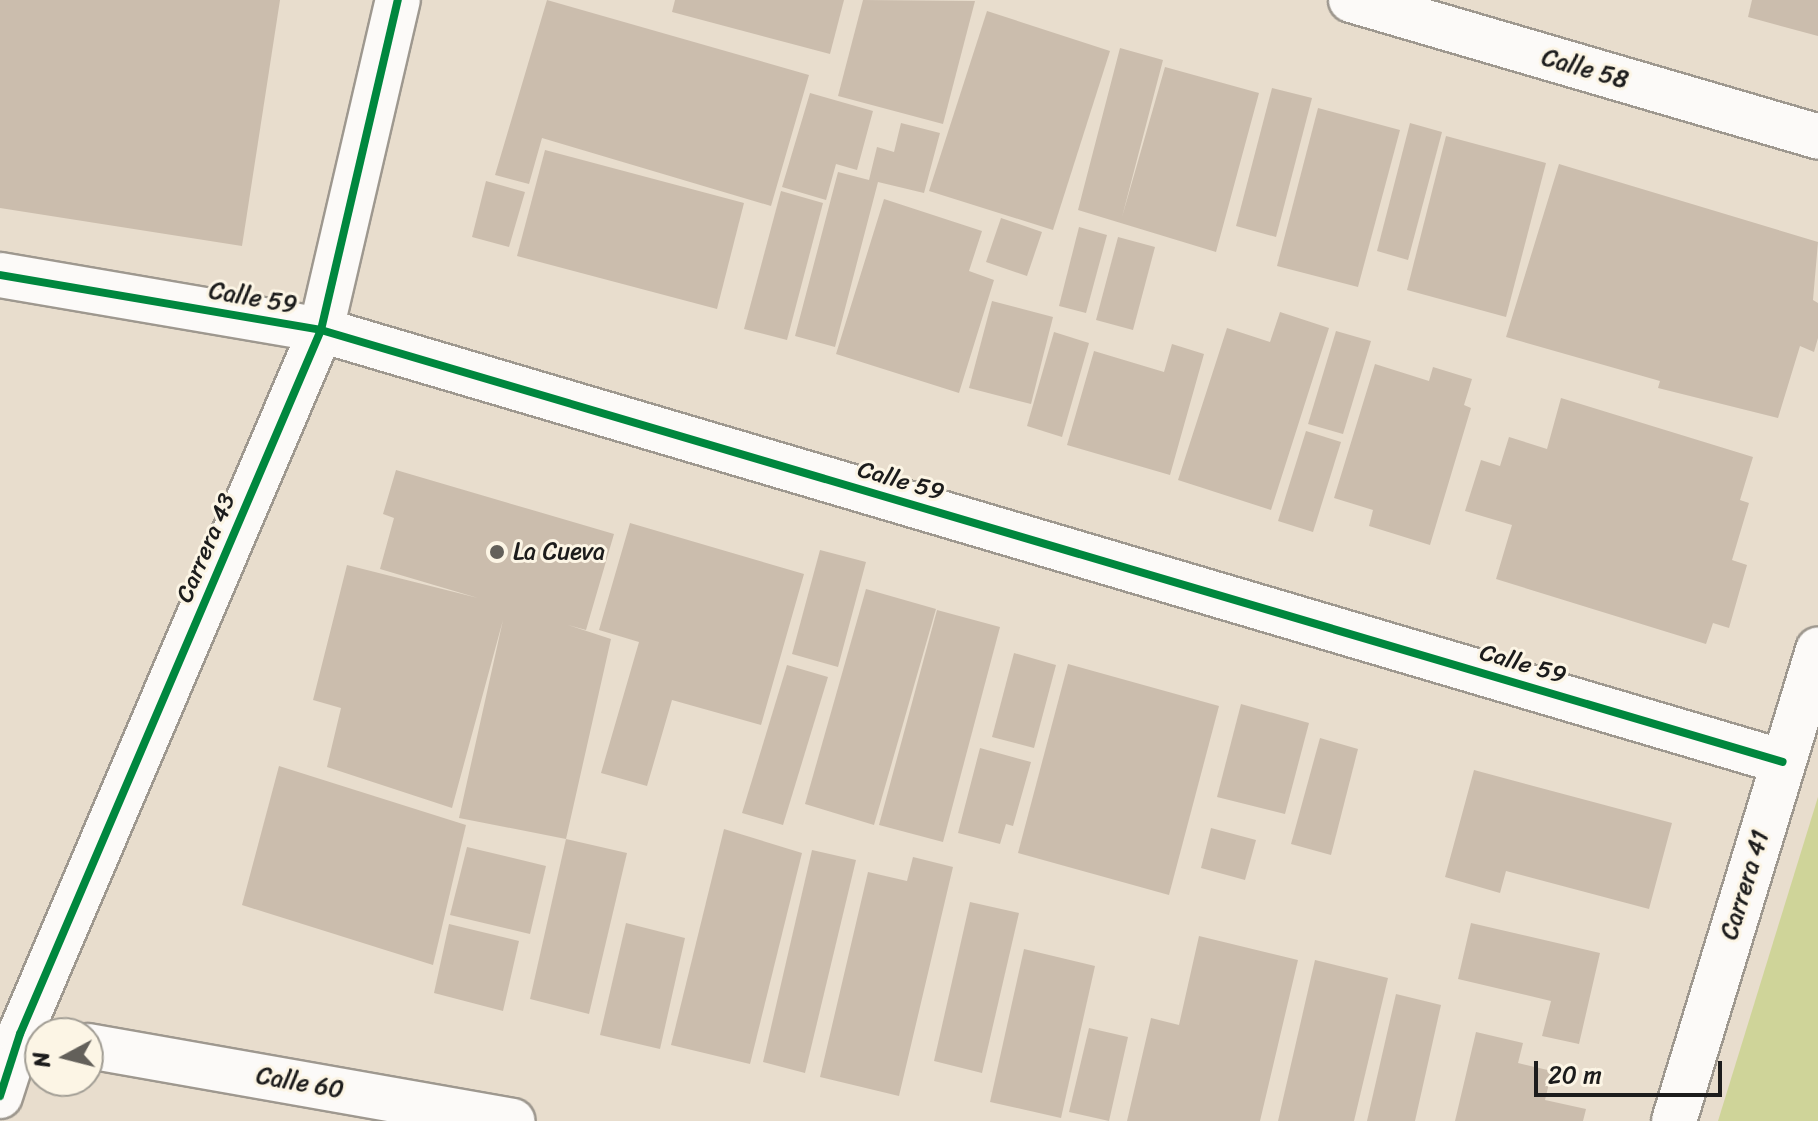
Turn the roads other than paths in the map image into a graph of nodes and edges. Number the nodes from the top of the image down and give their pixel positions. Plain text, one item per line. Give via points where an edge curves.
1 (398, 0) edge
2 (1351, 0) edge
3 (1818, 137) edge
4 (0, 275) edge
5 (321, 330) junction
6 (1818, 650) edge
7 (1783, 762) junction
8 (20, 1034) edge
9 (104, 1049) edge
10 (0, 1096) edge
11 (512, 1121) edge
12 (1674, 1121) edge

1 - 5 street, Carrera 43
2 - 3 street, Calle 58
4 - 5 street, Calle 59
5 - 7 street, Calle 59
5 - 8 street, Carrera 43
6 - 7 street, Carrera 41
7 - 12 street, Carrera 41
8 - 10 street, Carrera 43
9 - 11 street, Calle 60

